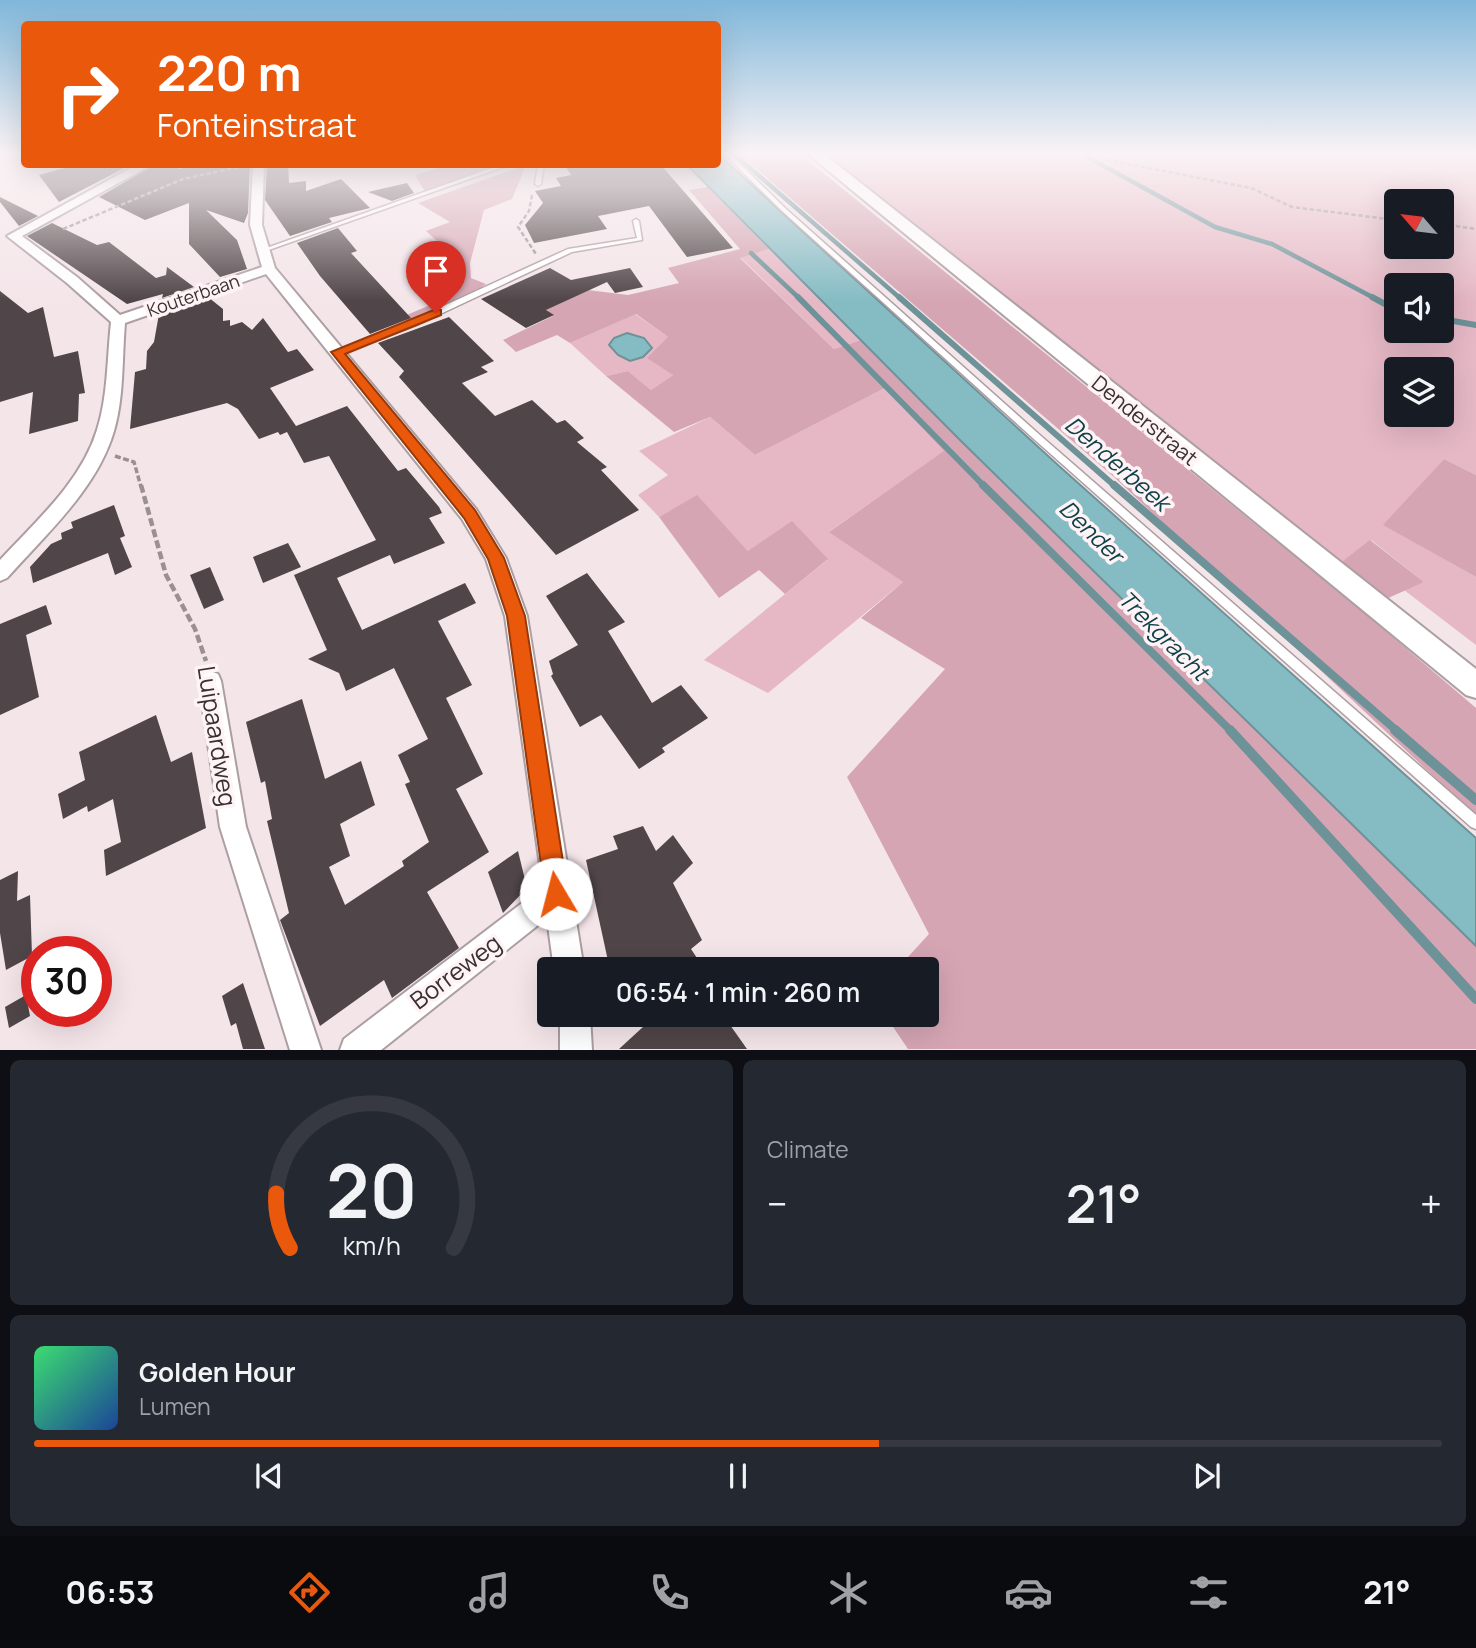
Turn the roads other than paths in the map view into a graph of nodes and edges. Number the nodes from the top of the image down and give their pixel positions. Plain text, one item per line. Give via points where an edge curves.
1 (78, 203) edge
2 (257, 203) edge
3 (410, 203) edge
4 (777, 203) edge
5 (876, 203) edge
6 (636, 221) dead end
7 (265, 260) junction
8 (118, 321) junction
9 (337, 352) junction
10 (0, 573) edge
11 (210, 681) road end
12 (1476, 686) edge
13 (1476, 823) edge
14 (556, 894) junction
15 (567, 957) edge
16 (575, 1027) edge
17 (306, 1049) edge
18 (355, 1049) edge
19 (576, 1049) edge

1 - 8 street, Kouterbaan via 18,241
2 - 7 street via 256,225
3 - 7 lane
4 - 13 lane
5 - 12 street, Denderstraat
6 - 9 lane via 640,239 570,250 416,322
7 - 8 street, Kouterbaan
7 - 9 street
8 - 10 street, Kouterbaan via 106,428 97,452 68,495
9 - 14 street via 470,514 496,558 516,616
11 - 17 street, Luipaardweg via 233,827
14 - 15 street
14 - 18 street, Borreweg
16 - 19 street

